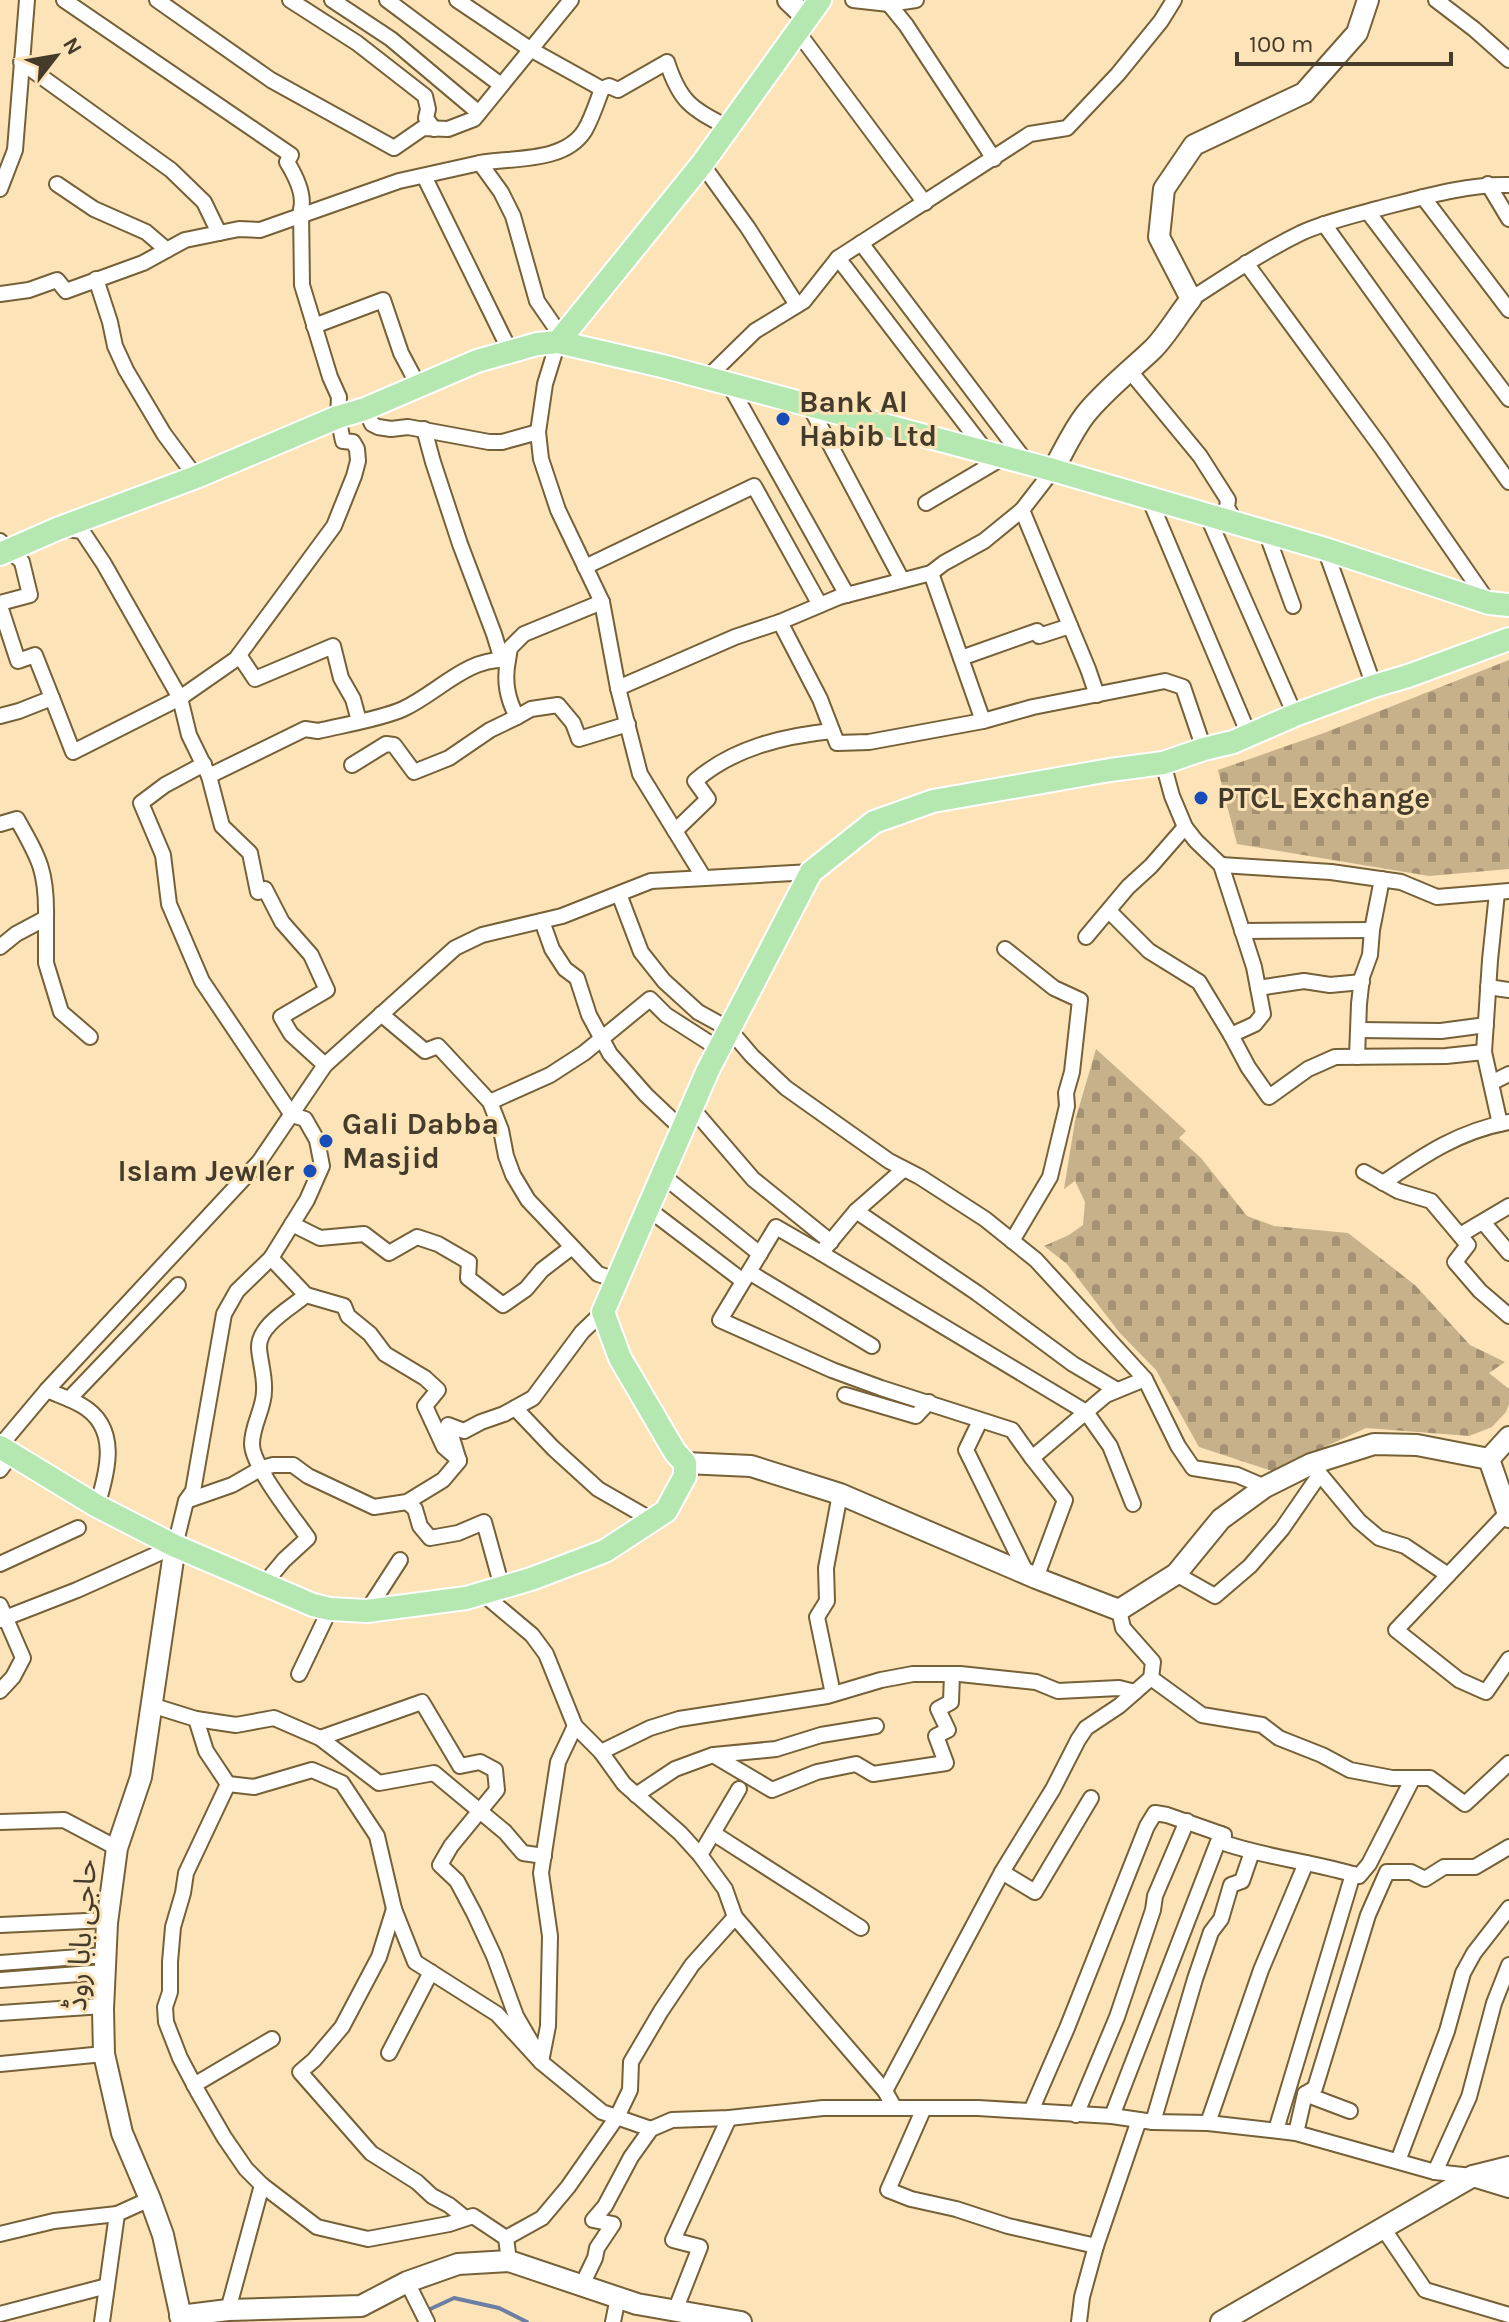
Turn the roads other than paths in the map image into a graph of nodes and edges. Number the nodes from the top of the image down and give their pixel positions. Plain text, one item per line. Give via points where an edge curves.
1 (27, 0) edge
2 (64, 0) edge
3 (157, 0) edge
4 (290, 0) edge
5 (332, 0) edge
6 (387, 0) edge
7 (457, 0) edge
8 (788, 0) edge
9 (853, 0) edge
10 (916, 0) edge
11 (1174, 0) edge
12 (1368, 0) edge
13 (1436, 0) edge
14 (568, 1) edge
15 (889, 4) junction
16 (808, 16) edge
17 (530, 49) junction
18 (1509, 60) edge
19 (21, 62) junction
20 (501, 85) junction
21 (602, 89) junction
22 (479, 113) junction
23 (727, 127) junction
24 (434, 129) junction
25 (994, 159) junction
26 (480, 163) junction
27 (702, 164) junction
28 (424, 176) junction
29 (57, 184) dead end
30 (1488, 184) junction
31 (1509, 185) edge
32 (0, 189) edge
33 (1423, 197) junction
34 (925, 203) junction
35 (1368, 212) junction
36 (301, 217) junction
37 (1509, 219) edge
38 (1324, 224) junction
39 (219, 233) junction
40 (861, 243) junction
41 (167, 250) junction
42 (838, 258) junction
43 (1246, 263) junction
44 (96, 279) junction
45 (0, 294) edge
46 (1191, 299) junction
47 (797, 305) junction
48 (1509, 310) edge
49 (314, 326) junction
50 (558, 342) junction
51 (510, 351) junction
52 (1129, 370) junction
53 (707, 378) junction
54 (729, 384) junction
55 (418, 385) junction
56 (1509, 399) edge
57 (809, 405) junction
58 (365, 409) junction
59 (338, 417) junction
60 (424, 429) junction
61 (538, 432) junction
62 (995, 454) junction
63 (1027, 463) junction
64 (1053, 470) junction
65 (196, 477) junction
66 (1509, 482) edge
67 (1149, 498) junction
68 (926, 503) dead end
69 (1022, 510) junction
70 (1207, 515) junction
71 (1236, 524) junction
72 (57, 529) junction
73 (1266, 532) junction
74 (3, 548) edge
75 (1325, 549) junction
76 (585, 567) junction
77 (931, 573) junction
78 (902, 580) junction
79 (847, 595) junction
80 (602, 602) junction
81 (1499, 604) edge
82 (0, 605) edge
83 (820, 605) junction
84 (1293, 606) dead end
85 (780, 622) junction
86 (1070, 626) junction
87 (1509, 639) edge
88 (239, 655) junction
89 (961, 658) junction
90 (505, 660) junction
91 (1374, 686) junction
92 (618, 688) junction
93 (1097, 695) junction
94 (52, 698) junction
95 (180, 698) junction
96 (1295, 715) junction
97 (0, 716) edge
98 (517, 717) junction
99 (359, 721) junction
100 (983, 721) junction
101 (628, 724) junction
102 (832, 731) junction
103 (1249, 735) junction
104 (1204, 749) junction
105 (1163, 763) junction
106 (352, 765) dead end
107 (206, 770) junction
108 (0, 824) edge
109 (1185, 827) junction
110 (675, 831) junction
111 (1221, 865) junction
112 (811, 872) junction
113 (704, 878) junction
114 (1382, 879) junction
115 (1503, 892) edge
116 (619, 894) junction
117 (1109, 911) junction
118 (46, 918) junction
119 (542, 921) junction
120 (1372, 930) junction
121 (1242, 931) junction
122 (1086, 937) dead end
123 (0, 947) edge
124 (1005, 949) dead end
125 (1362, 982) junction
126 (1488, 987) junction
127 (1258, 988) junction
128 (1509, 990) edge
129 (381, 1014) junction
130 (1486, 1025) junction
131 (1359, 1030) junction
132 (1231, 1035) junction
133 (90, 1037) dead end
134 (601, 1037) junction
135 (724, 1039) junction
136 (1484, 1052) junction
137 (1357, 1057) junction
138 (325, 1065) junction
139 (1509, 1074) edge
140 (1491, 1083) junction
141 (490, 1102) junction
142 (692, 1108) junction
143 (292, 1115) junction
144 (1504, 1123) edge
145 (682, 1129) junction
146 (904, 1169) junction
147 (1364, 1172) dead end
148 (662, 1175) junction
149 (1383, 1183) junction
150 (1509, 1206) edge
151 (647, 1208) junction
152 (856, 1211) junction
153 (1483, 1222) junction
154 (292, 1224) junction
155 (1460, 1235) junction
156 (1012, 1241) junction
157 (572, 1247) junction
158 (826, 1247) junction
159 (1509, 1253) edge
160 (760, 1254) junction
161 (271, 1258) junction
162 (746, 1277) junction
163 (617, 1280) junction
164 (178, 1285) dead end
165 (306, 1295) junction
166 (603, 1312) junction
167 (1509, 1316) edge
168 (872, 1346) dead end
169 (1145, 1379) junction
170 (47, 1390) junction
171 (1117, 1390) junction
172 (845, 1395) dead end
173 (69, 1399) junction
174 (929, 1402) junction
175 (515, 1408) junction
176 (1086, 1412) junction
177 (980, 1421) junction
178 (1509, 1437) edge
179 (3, 1455) edge
180 (1032, 1458) junction
181 (1489, 1459) junction
182 (459, 1461) junction
183 (685, 1463) junction
184 (262, 1468) junction
185 (1316, 1469) junction
186 (1265, 1487) junction
187 (840, 1494) junction
188 (186, 1501) junction
189 (407, 1502) junction
190 (1133, 1504) dead end
191 (97, 1506) junction
192 (1508, 1515) edge
193 (652, 1520) junction
194 (78, 1528) dead end
195 (175, 1546) junction
196 (400, 1560) dead end
197 (0, 1564) edge
198 (1176, 1574) junction
199 (1448, 1575) junction
200 (1031, 1576) junction
201 (264, 1584) junction
202 (492, 1590) junction
203 (330, 1609) junction
204 (1119, 1610) junction
205 (367, 1611) junction
206 (2, 1614) edge
207 (1509, 1659) edge
208 (299, 1674) dead end
209 (952, 1674) junction
210 (1151, 1678) junction
211 (0, 1691) edge
212 (1135, 1692) junction
213 (833, 1694) junction
214 (151, 1705) junction
215 (196, 1719) junction
216 (575, 1726) junction
217 (876, 1726) dead end
218 (320, 1738) junction
219 (601, 1752) junction
220 (713, 1755) junction
221 (1509, 1763) edge
222 (1413, 1778) junction
223 (228, 1784) junction
224 (739, 1789) dead end
225 (636, 1795) junction
226 (1091, 1798) dead end
227 (479, 1809) junction
228 (1187, 1821) junction
229 (0, 1822) edge
230 (713, 1833) junction
231 (1221, 1834) junction
232 (1509, 1847) edge
233 (117, 1848) junction
234 (1252, 1852) junction
235 (700, 1855) junction
236 (544, 1856) junction
237 (1306, 1863) junction
238 (1002, 1872) junction
239 (1353, 1874) junction
240 (1509, 1908) edge
241 (394, 1909) junction
242 (735, 1917) junction
243 (107, 1920) junction
244 (0, 1925) edge
245 (861, 1928) dead end
246 (0, 1963) edge
247 (105, 1963) junction
248 (1509, 1965) edge
249 (431, 1972) junction
250 (0, 1980) edge
251 (103, 2006) junction
252 (0, 2013) edge
253 (272, 2039) dead end
254 (389, 2053) dead end
255 (104, 2054) junction
256 (541, 2062) junction
257 (0, 2064) edge
258 (194, 2085) junction
259 (885, 2091) junction
260 (1305, 2094) junction
261 (894, 2107) junction
262 (924, 2108) junction
263 (1031, 2111) junction
264 (1350, 2111) dead end
265 (1076, 2115) junction
266 (1112, 2116) junction
267 (617, 2117) junction
268 (729, 2118) junction
269 (1146, 2121) junction
270 (1208, 2123) junction
271 (651, 2129) junction
272 (1276, 2130) junction
273 (1296, 2133) junction
274 (1398, 2161) junction
275 (1509, 2167) edge
276 (1435, 2172) junction
277 (1473, 2176) junction
278 (262, 2185) junction
279 (1509, 2187) edge
280 (150, 2199) junction
281 (117, 2214) junction
282 (465, 2218) junction
283 (1383, 2228) junction
284 (0, 2234) edge
285 (506, 2238) junction
286 (1096, 2246) junction
287 (509, 2261) junction
288 (407, 2282) junction
289 (582, 2285) junction
290 (107, 2286) junction
291 (618, 2297) junction
292 (228, 2310) junction
293 (675, 2311) junction
294 (0, 2314) edge
295 (1509, 2315) edge
296 (181, 2319) edge
297 (102, 2322) edge
298 (427, 2322) edge
299 (613, 2322) edge
300 (741, 2322) edge
301 (1079, 2322) edge
302 (1221, 2322) edge

1 - 19 street
2 - 36 street via 291,155 287,162 303,201
3 - 24 street via 271,80 394,148 423,128
4 - 24 street via 425,96 426,118
5 - 22 street via 391,39
6 - 20 street
7 - 17 street
8 - 16 main road
9 - 15 street
10 - 15 street
11 - 25 street via 1118,74 1067,128 1030,134
12 - 46 main road via 1357,33 1304,93 1194,145 1164,189 1159,237
13 - 18 street
14 - 17 street
15 - 25 street
16 - 23 main road
16 - 34 street
17 - 20 street
17 - 21 street
19 - 32 street via 15,150
19 - 39 street via 171,170 204,202
20 - 22 street
21 - 23 street via 618,90 667,62 680,96
21 - 26 street via 584,132 566,147 538,157
22 - 24 street via 448,129
23 - 27 main road
25 - 34 street
26 - 28 street
26 - 50 street via 513,216 537,301 555,327
27 - 47 street
27 - 50 main road
28 - 36 street
28 - 51 street
29 - 41 street via 94,209 146,232
30 - 31 street
30 - 33 street
30 - 37 street
33 - 35 street
33 - 48 street
34 - 40 street
35 - 38 street
35 - 56 street
36 - 39 street via 260,230
36 - 49 street via 302,285
38 - 43 street
38 - 66 street
39 - 41 street
40 - 42 street
40 - 63 street
41 - 44 street
42 - 47 street
42 - 62 street
43 - 46 street
43 - 81 street
44 - 45 street via 66,291 57,280
44 - 65 street via 126,370
46 - 52 main road via 1155,347
47 - 53 street via 755,331
49 - 55 street via 383,300
49 - 59 street via 339,397
50 - 51 main road
50 - 53 main road
50 - 61 street
51 - 55 main road
52 - 64 main road via 1086,414
52 - 71 street via 1200,456 1228,500
53 - 54 main road
54 - 57 main road
54 - 79 street
55 - 58 main road
57 - 62 main road
57 - 78 street
58 - 59 main road
58 - 60 street via 378,427
59 - 65 main road
59 - 88 street via 343,441 353,442 358,461 334,526
60 - 61 street via 489,442
60 - 90 street
61 - 76 street via 558,510
62 - 63 main road
62 - 68 street
63 - 64 main road
64 - 67 main road
64 - 69 street
65 - 72 main road
67 - 70 main road
67 - 103 street
69 - 77 street
69 - 86 street
70 - 71 main road
70 - 96 street
71 - 73 main road
72 - 74 main road
72 - 95 street via 82,531
73 - 75 main road
73 - 84 street
74 - 82 street via 22,562 30,595
75 - 81 main road
75 - 91 street
76 - 80 street
76 - 83 street via 754,486
77 - 78 street
77 - 89 street
78 - 79 street
79 - 83 street
80 - 90 street via 524,634
80 - 92 street
82 - 94 street via 18,661 35,655
83 - 85 street
85 - 92 street
85 - 102 street
86 - 89 street via 1039,636 1037,631
86 - 93 street
87 - 91 main road
88 - 95 street
88 - 99 street via 255,679 333,646
89 - 100 street
90 - 98 street via 510,705
90 - 99 street via 473,665 401,710
91 - 96 main road
92 - 101 street
93 - 100 street
93 - 104 street via 1165,681 1183,687
94 - 95 street via 73,752
94 - 97 street
95 - 107 street via 189,735
96 - 103 main road
98 - 101 street via 558,705 579,739
98 - 106 street via 449,758 414,772 394,745 386,744
99 - 107 street via 305,729
100 - 102 street via 869,742 837,743
101 - 110 street via 640,774
102 - 110 street via 792,735 713,766 695,781 708,799
103 - 104 main road
104 - 105 main road
105 - 109 street
105 - 112 main road via 933,801 874,822
107 - 138 street via 222,826 250,853 258,892 265,889 282,922 311,955 327,990 281,1017 291,1034
107 - 143 street via 165,785 141,803 163,855 169,904 202,981
108 - 118 street via 17,819 40,861
109 - 111 street
109 - 117 street
110 - 113 street
111 - 114 street
111 - 121 street
112 - 113 street
112 - 135 main road
113 - 116 street via 651,881
114 - 115 street via 1437,897
114 - 120 street
115 - 126 street
116 - 119 street
116 - 135 street via 641,952
117 - 122 street
117 - 132 street via 1149,951 1199,982
118 - 123 street
118 - 133 street via 46,963 61,1012
119 - 129 street via 482,935 455,948
119 - 134 street via 552,949 577,978
120 - 121 street
120 - 125 street
121 - 127 street
124 - 156 street via 1054,988 1080,1000 1067,1106 1050,1177
125 - 127 street via 1304,981
125 - 131 street
126 - 128 street
126 - 130 street
127 - 132 street via 1263,1014
129 - 138 street
129 - 141 street via 425,1051 438,1046
130 - 131 street via 1441,1031
130 - 136 street
131 - 137 street
132 - 137 street via 1269,1097 1308,1069 1335,1057
134 - 135 street via 650,999 666,1015
134 - 141 street via 550,1075
134 - 145 street via 646,1095
135 - 142 main road
135 - 146 street
136 - 137 street
136 - 140 street
138 - 143 street
139 - 140 street
140 - 144 street
141 - 157 street via 513,1175 528,1200
142 - 145 main road
142 - 158 street via 753,1179
143 - 154 street via 305,1119 317,1140 322,1166
143 - 170 street via 259,1162
144 - 149 street via 1430,1151
145 - 148 main road
146 - 152 street
146 - 156 street
147 - 149 street
148 - 151 main road
148 - 160 street
149 - 155 street via 1431,1201
150 - 153 street
151 - 162 street
151 - 163 main road
152 - 158 street
152 - 171 street
153 - 155 street
153 - 159 street
154 - 157 street via 320,1238 364,1234 389,1253 417,1237 438,1244 469,1262 468,1278 503,1305
154 - 161 street
155 - 167 street via 1468,1245 1455,1262
156 - 169 street via 1036,1260
157 - 163 street via 598,1274
158 - 160 street via 776,1227
158 - 176 street
160 - 162 street
161 - 165 street
161 - 188 street via 237,1291 224,1314 193,1491
162 - 168 street
162 - 174 street via 720,1320 832,1370
163 - 166 main road
164 - 173 street
165 - 182 street via 344,1306 385,1354 438,1390 425,1406 444,1447
165 - 184 street via 265,1329 259,1346 264,1395 252,1448
166 - 175 street via 533,1398
166 - 183 main road via 620,1358
169 - 171 street
169 - 186 street via 1193,1468 1237,1475
170 - 173 street
170 - 179 street
171 - 176 street
172 - 174 street via 916,1416
173 - 191 street via 99,1420 109,1444
174 - 177 street
175 - 182 street via 464,1431 448,1425
175 - 193 street via 598,1489
176 - 180 street
176 - 190 street via 1110,1446
177 - 180 street via 1012,1430
177 - 200 street via 966,1450
178 - 181 main road
179 - 191 main road
180 - 200 street via 1065,1500
181 - 185 main road via 1417,1445 1374,1444
181 - 192 main road
182 - 189 street via 443,1480
183 - 187 main road via 751,1466
183 - 193 main road via 685,1476 666,1511
184 - 188 street
184 - 189 street via 293,1465 374,1507
184 - 201 street via 308,1538
185 - 186 main road
185 - 198 street via 1282,1529 1215,1596
185 - 199 street via 1379,1538 1405,1546
186 - 198 main road via 1221,1519
187 - 200 main road
187 - 213 street via 826,1568 827,1601 817,1617
188 - 195 street
189 - 202 street via 430,1538 484,1522
191 - 195 main road
192 - 199 street
193 - 202 main road via 605,1551
194 - 197 street
195 - 201 main road
195 - 206 street via 77,1590
195 - 214 main road, حاجی بابا روڈ
196 - 205 street
198 - 204 main road
199 - 207 street via 1396,1630 1459,1680 1486,1692
200 - 204 main road
201 - 203 main road
202 - 205 main road
202 - 216 street via 546,1654
203 - 205 main road
203 - 208 street
204 - 210 street via 1123,1628 1153,1662
206 - 211 street via 23,1658
209 - 212 street via 1036,1682 1058,1691
209 - 213 street via 913,1674
209 - 220 street via 951,1702 938,1709 948,1730 936,1736 946,1763 873,1774 856,1764 772,1790
210 - 212 street
210 - 222 street via 1202,1715 1262,1725 1350,1770
212 - 238 street via 1086,1728
213 - 219 street via 679,1719
214 - 215 street
214 - 233 main road, حاجی بابا روڈ via 141,1777
215 - 218 street via 236,1725 274,1718
215 - 223 street via 206,1751
216 - 219 street
216 - 236 street via 558,1762
217 - 220 street via 776,1749
218 - 227 street via 379,1783 434,1773
218 - 227 street via 422,1702 460,1766 480,1762 495,1770 497,1790
219 - 225 street
220 - 225 street via 675,1769
221 - 222 street via 1465,1804 1430,1778
222 - 239 street via 1369,1864 1359,1876
223 - 241 street via 254,1787 312,1770 342,1783 377,1836
223 - 258 street via 186,1873 173,1927 166,2022
224 - 230 street
225 - 235 street
226 - 238 street via 1035,1892
227 - 236 street via 523,1853
227 - 256 street via 440,1865 457,1881 474,1913
228 - 231 street
228 - 263 street via 1155,1813 1147,1826
228 - 265 street
229 - 233 street via 64,1820
230 - 235 street
230 - 245 street
231 - 234 street via 1224,1843
231 - 266 street
232 - 260 street via 1475,1867 1444,1867 1425,1879 1411,1872 1387,1872 1368,1915 1315,2088
233 - 243 main road, حاجی بابا روڈ
234 - 237 street
234 - 269 street via 1242,1881 1231,1885 1221,1919 1211,1932
235 - 242 street via 725,1889
236 - 256 street via 541,1873 550,1936 548,2026
237 - 239 street
237 - 270 street via 1261,1970
238 - 259 street
239 - 272 street
240 - 274 street via 1463,1973
241 - 249 street via 415,1962
241 - 282 street via 379,1957 342,2027 300,2072 371,2153
242 - 259 street
242 - 267 street via 692,1965 661,2011 631,2062 630,2090
243 - 244 street
243 - 247 main road, حاجی بابا روڈ
246 - 247 street
247 - 250 street
247 - 251 main road, حاجی بابا روڈ
248 - 276 street via 1469,2097
249 - 254 street
249 - 256 street via 497,2014
251 - 252 street
251 - 255 main road, حاجی بابا روڈ
253 - 258 street
255 - 257 street
255 - 280 main road, حاجی بابا روڈ via 122,2133
256 - 267 street via 602,2112
258 - 278 street via 231,2148
259 - 261 street
260 - 264 street
260 - 273 street
261 - 262 street
261 - 268 street
262 - 263 street
262 - 286 street via 888,2190
263 - 265 street
265 - 266 street
266 - 269 street
267 - 271 street
267 - 285 street via 542,2218
268 - 271 street via 672,2120
268 - 293 street via 673,2240 700,2247
269 - 270 street
269 - 286 street
270 - 272 street
271 - 289 street via 593,2220 613,2224
272 - 273 street
273 - 274 street
274 - 276 street
275 - 277 main road
276 - 277 street
277 - 279 main road
277 - 283 main road
278 - 282 street via 317,2227 368,2239
278 - 292 street
280 - 281 street
280 - 296 main road, حاجی بابا روڈ
281 - 284 street
281 - 290 street
282 - 285 street via 473,2216
283 - 295 street via 1425,2290
283 - 302 main road
285 - 287 street
286 - 301 street
287 - 288 main road via 458,2264
287 - 289 main road
288 - 292 main road via 361,2306
288 - 298 street
289 - 291 main road
290 - 294 street
290 - 297 street
291 - 293 main road
291 - 299 street
292 - 296 main road
293 - 300 main road

